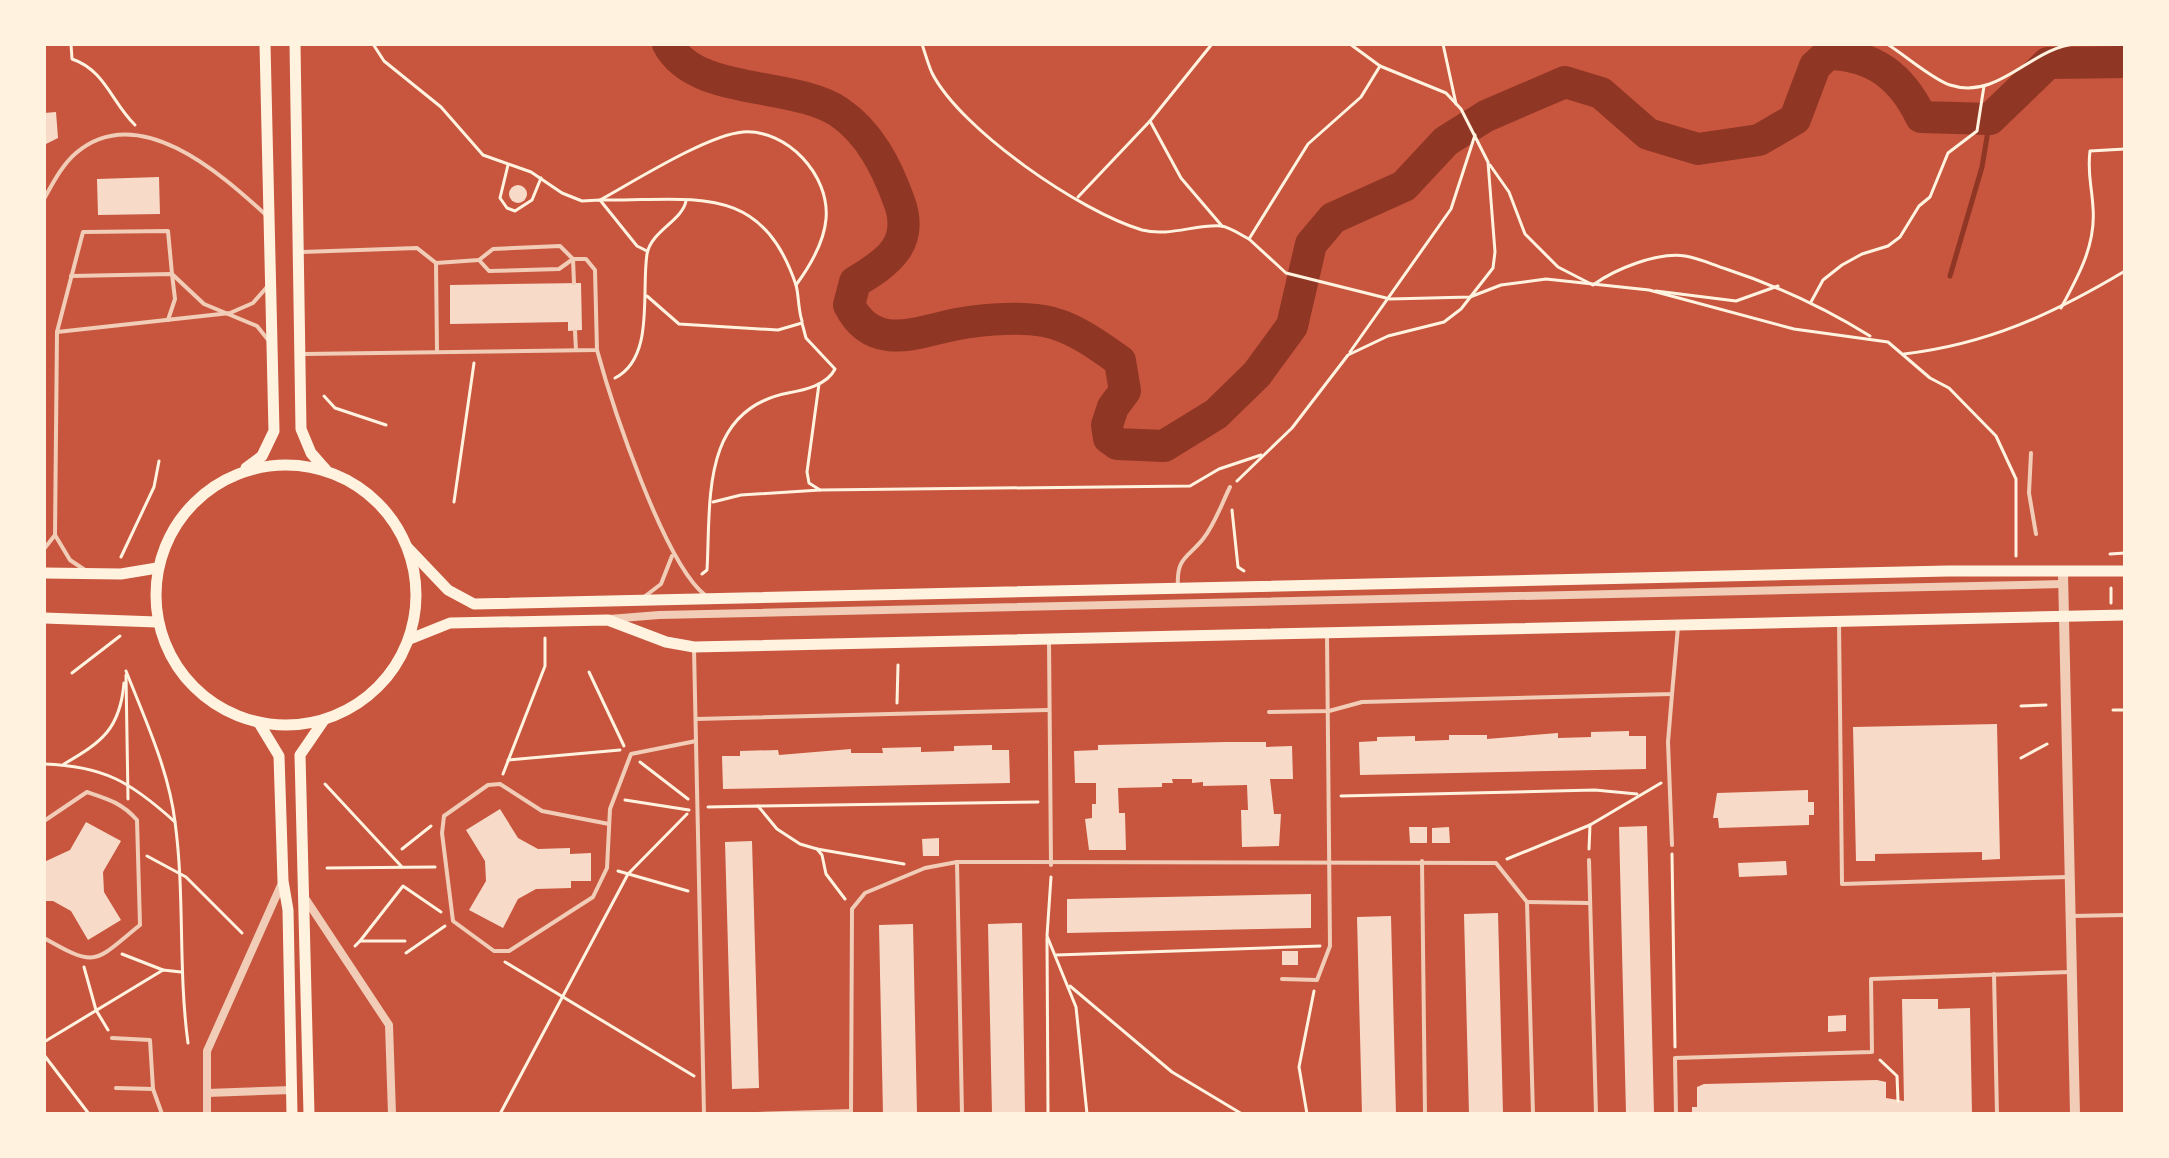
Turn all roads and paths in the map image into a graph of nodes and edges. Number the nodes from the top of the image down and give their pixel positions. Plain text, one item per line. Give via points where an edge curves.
1 (71, 44) edge
2 (265, 44) edge
3 (295, 44) edge
4 (373, 44) edge
5 (922, 44) edge
6 (1212, 44) edge
7 (1350, 44) edge
8 (1443, 44) edge
9 (1887, 44) edge
10 (2076, 44) edge
11 (1380, 66) junction
12 (1984, 86) junction
13 (1456, 104) junction
14 (1150, 121) junction
15 (1475, 135) junction
16 (150, 139) junction
17 (2125, 149) edge
18 (1488, 162) junction
19 (508, 165) junction
20 (541, 178) junction
21 (1076, 198) junction
22 (44, 199) edge
23 (600, 200) junction
24 (686, 201) junction
25 (270, 218) junction
26 (1222, 226) junction
27 (1249, 239) junction
28 (647, 251) junction
29 (300, 252) junction
30 (573, 259) junction
31 (479, 260) junction
32 (436, 263) junction
33 (2125, 271) edge
34 (172, 274) junction
35 (71, 276) junction
36 (272, 282) junction
37 (574, 283) dead end
38 (796, 285) junction
39 (1593, 285) junction
40 (1778, 286) junction
41 (1649, 290) junction
42 (647, 296) junction
43 (1470, 297) junction
44 (1390, 299) junction
45 (1811, 302) junction
46 (2061, 308) junction
47 (230, 313) junction
48 (168, 320) junction
49 (802, 323) junction
50 (575, 331) dead end
51 (57, 332) junction
52 (1872, 338) junction
53 (274, 346) junction
54 (437, 350) junction
55 (476, 350) junction
56 (576, 350) junction
57 (597, 350) junction
58 (302, 354) junction
59 (1904, 354) junction
60 (1348, 355) junction
61 (606, 383) junction
62 (819, 384) junction
63 (324, 396) dead end
64 (386, 425) dead end
65 (2031, 453) dead end
66 (1264, 454) junction
67 (159, 461) dead end
68 (327, 470) junction
69 (243, 471) junction
70 (1230, 487) junction
71 (820, 490) junction
72 (454, 502) dead end
73 (711, 503) junction
74 (2036, 534) dead end
75 (55, 535) junction
76 (408, 548) junction
77 (44, 549) edge
78 (2125, 553) edge
79 (672, 554) junction
80 (2110, 554) dead end
81 (2016, 556) dead end
82 (121, 557) dead end
83 (157, 568) junction
84 (2125, 571) edge
85 (44, 573) edge
86 (92, 574) junction
87 (1250, 576) dead end
88 (2063, 578) junction
89 (692, 585) junction
90 (2111, 588) dead end
91 (1178, 589) junction
92 (710, 599) junction
93 (639, 601) junction
94 (2111, 603) dead end
95 (2125, 615) edge
96 (2064, 616) junction
97 (44, 618) edge
98 (608, 620) junction
99 (1839, 621) junction
100 (157, 622) junction
101 (1677, 625) junction
102 (1327, 633) junction
103 (120, 636) dead end
104 (545, 638) dead end
105 (410, 639) junction
106 (1049, 639) junction
107 (694, 647) junction
108 (898, 665) dead end
109 (126, 671) junction
110 (72, 673) dead end
111 (1672, 694) junction
112 (2046, 705) dead end
113 (2021, 706) dead end
114 (1049, 710) junction
115 (2113, 710) dead end
116 (2125, 710) edge
117 (1329, 711) junction
118 (1269, 712) dead end
119 (901, 714) junction
120 (696, 719) junction
121 (324, 720) junction
122 (259, 723) junction
123 (696, 741) junction
124 (2047, 744) dead end
125 (625, 749) dead end
126 (2021, 758) dead end
127 (508, 760) junction
128 (44, 764) edge
129 (62, 765) junction
130 (1669, 779) junction
131 (129, 783) junction
132 (325, 784) dead end
133 (500, 784) junction
134 (1637, 794) junction
135 (1329, 797) junction
136 (613, 798) junction
137 (1050, 802) junction
138 (758, 806) junction
139 (697, 807) junction
140 (128, 810) junction
141 (690, 811) junction
142 (444, 816) junction
143 (44, 821) edge
144 (175, 822) junction
145 (609, 824) junction
146 (1590, 825) junction
147 (1672, 845) joint
148 (402, 849) dead end
149 (817, 849) junction
150 (140, 853) junction
151 (1589, 860) joint
152 (1422, 861) junction
153 (957, 862) junction
154 (1330, 862) junction
155 (1496, 863) junction
156 (1051, 865) junction
157 (446, 867) junction
158 (327, 868) dead end
159 (403, 868) junction
160 (607, 868) junction
161 (925, 868) junction
162 (177, 872) junction
163 (628, 874) junction
164 (2070, 877) junction
165 (283, 881) junction
166 (699, 895) junction
167 (305, 898) junction
168 (1527, 902) junction
169 (1590, 903) junction
170 (852, 909) junction
171 (2125, 915) edge
172 (2071, 916) junction
173 (453, 921) junction
174 (242, 933) dead end
175 (1047, 936) junction
176 (44, 938) edge
177 (360, 941) junction
178 (405, 941) dead end
179 (355, 946) dead end
180 (1330, 946) junction
181 (110, 949) junction
182 (494, 951) junction
183 (406, 953) dead end
184 (1056, 955) junction
185 (81, 959) junction
186 (163, 970) junction
187 (181, 972) junction
188 (2072, 972) junction
189 (1994, 974) junction
190 (1282, 979) dead end
191 (1317, 980) junction
192 (1070, 986) junction
193 (563, 997) junction
194 (96, 1010) junction
195 (112, 1038) joint
196 (44, 1042) edge
197 (188, 1043) dead end
198 (1872, 1052) junction
199 (44, 1055) edge
200 (1675, 1058) junction
201 (703, 1082) junction
202 (116, 1088) dead end
203 (153, 1089) junction
204 (292, 1090) junction
205 (207, 1093) junction
206 (1898, 1101) dead end
207 (851, 1113) edge
208 (89, 1114) edge
209 (162, 1114) edge
210 (207, 1114) edge
211 (292, 1114) edge
212 (309, 1114) edge
213 (392, 1114) edge
214 (500, 1114) edge
215 (704, 1114) edge
216 (757, 1114) edge
217 (776, 1114) edge
218 (962, 1114) edge
219 (1048, 1114) edge
220 (1087, 1114) edge
221 (1242, 1114) edge
222 (1307, 1114) edge
223 (1425, 1114) edge
224 (1533, 1114) edge
225 (1596, 1114) edge
226 (1676, 1114) edge
227 (1997, 1114) edge
228 (2075, 1114) edge

1 - 16 path via 72,59 102,77 118,109
2 - 25 main road
3 - 29 main road
4 - 19 path via 384,61 441,107 469,144
5 - 21 path via 933,74 974,124
6 - 14 path
7 - 11 path
8 - 13 path
9 - 12 path via 1951,85
10 - 12 path via 2057,45
11 - 13 path via 1446,93
11 - 27 path via 1361,97 1308,144
12 - 45 path via 1977,131 1948,153 1930,197 1900,237 1842,265 1823,280
13 - 15 path
14 - 21 path
14 - 26 path via 1181,178
15 - 18 path
15 - 44 path via 1451,209
16 - 22 lane via 115,135 98,140 76,153
16 - 25 lane via 189,154
17 - 46 path via 2090,151 2087,177 2094,209 2087,259
18 - 39 path via 1509,192 1525,234 1558,267
18 - 43 path via 1493,268
19 - 20 path
19 - 20 path via 500,198 507,208 515,211 532,200
20 - 23 path via 582,201
21 - 26 path via 1144,230 1185,232
23 - 24 path
23 - 28 path
23 - 38 path via 718,139 743,132 768,135 807,162 824,200 822,238
24 - 28 path
24 - 38 path via 719,201 745,210 776,242
25 - 36 main road
26 - 27 path
27 - 44 path via 1286,273
28 - 42 path
29 - 32 lane via 417,248
29 - 58 main road
30 - 31 lane via 559,269 489,271
30 - 31 lane via 560,246 493,249
30 - 37 lane
30 - 57 lane via 586,259 595,270
31 - 32 lane
32 - 54 lane
33 - 46 path
34 - 35 lane
34 - 35 lane via 168,231 83,232
34 - 47 lane via 204,304
34 - 48 lane via 175,299
35 - 51 lane
36 - 47 lane via 253,303
36 - 53 main road
38 - 49 path
39 - 40 path via 1609,273 1685,256
39 - 41 path
39 - 43 path via 1546,279 1501,285
40 - 41 path via 1736,301
40 - 45 path
41 - 52 path via 1794,329
42 - 49 path via 679,324 778,330
42 - 61 path via 635,362
43 - 44 path
43 - 60 path via 1444,322 1388,336
44 - 60 path
45 - 52 path
46 - 59 path via 1986,339
47 - 48 lane
47 - 53 lane via 257,326
48 - 51 lane
49 - 62 path via 806,338 835,369
50 - 56 lane
51 - 75 lane
52 - 59 path
53 - 69 main road via 274,431 262,456
54 - 55 lane
54 - 58 lane
55 - 56 lane
55 - 72 path
56 - 57 lane
57 - 61 lane
58 - 68 main road via 301,429 311,453
59 - 81 path via 1975,413 2011,461 2016,479
60 - 66 path via 1292,428
61 - 79 lane
62 - 71 path via 807,472 809,483
62 - 73 path via 770,396 729,429 713,469
63 - 64 path via 335,408
65 - 74 lane via 2029,493
66 - 70 path
66 - 71 path via 1219,469 1190,486
67 - 82 path via 154,487
68 - 69 main road via 271,464
68 - 76 main road via 377,500
69 - 83 main road via 213,486 188,508 169,536
70 - 87 path via 1238,567
70 - 91 lane via 1203,539 1185,553 1177,573
71 - 73 path
73 - 89 path via 707,570
75 - 77 lane
75 - 86 lane via 70,560
76 - 93 main road via 448,590 474,604
76 - 105 main road via 417,591
78 - 80 path
79 - 89 lane
79 - 93 lane via 661,584
83 - 86 main road
83 - 100 main road
84 - 88 main road
85 - 86 main road
88 - 91 main road via 2017,570
88 - 96 street
88 - 98 street
89 - 92 lane
90 - 94 path
91 - 92 main road
92 - 93 main road
95 - 96 main road
96 - 99 main road
96 - 164 street
97 - 100 main road
98 - 105 main road via 450,623
98 - 107 main road
99 - 101 main road
99 - 164 lane via 1842,884
100 - 122 main road via 170,657 193,687 224,710
101 - 102 main road
101 - 111 lane
102 - 106 main road
102 - 117 lane
103 - 110 path
104 - 127 path via 545,666
105 - 121 main road via 378,687
106 - 107 main road
106 - 114 lane
107 - 120 lane
108 - 119 path
109 - 129 path via 122,709 113,727 92,748
109 - 131 path
109 - 144 path
111 - 117 lane via 1362,702
111 - 130 lane
112 - 113 path
114 - 119 lane
114 - 137 lane
115 - 116 path
117 - 118 lane
117 - 135 lane
119 - 120 lane
120 - 123 lane
121 - 122 main road
121 - 167 main road via 300,755
122 - 165 main road via 279,756
123 - 136 lane via 631,754
123 - 139 lane
124 - 126 path
125 - 127 path
127 - 133 path
128 - 129 path
129 - 131 path via 79,765
130 - 134 path
130 - 147 lane
131 - 140 path
131 - 144 path
132 - 159 path
133 - 142 lane via 488,785
133 - 145 lane via 542,811
134 - 135 path via 1595,790
134 - 146 path
135 - 154 lane
136 - 141 path
136 - 145 lane
137 - 138 path
137 - 156 lane
138 - 139 path
138 - 149 path via 777,829
139 - 141 path
139 - 166 lane
140 - 143 lane via 87,792
140 - 150 lane via 137,820
141 - 163 path
142 - 148 path
142 - 157 lane
144 - 162 path
145 - 160 lane
146 - 151 path
146 - 155 path
147 - 200 path
149 - 161 path
149 - 170 path via 826,874
150 - 162 path
150 - 181 lane via 140,925
151 - 169 lane
152 - 154 lane
152 - 155 lane
152 - 223 lane
153 - 156 lane
153 - 161 lane
153 - 218 lane
154 - 156 lane
154 - 180 lane
155 - 168 lane
156 - 175 path
157 - 159 path
157 - 173 lane
158 - 159 path
160 - 163 path
160 - 182 lane via 593,897 509,951
161 - 170 lane via 865,893
162 - 174 path
162 - 187 path
163 - 166 path
163 - 193 path
164 - 172 street
165 - 204 main road
165 - 205 street via 207,1051
166 - 201 lane
167 - 212 main road
167 - 213 street via 389,1025
168 - 169 lane
168 - 224 lane
169 - 225 lane
170 - 207 lane
171 - 172 lane
172 - 188 street
173 - 177 path via 403,886
173 - 182 lane
173 - 183 path
175 - 184 path
175 - 219 path
176 - 185 lane
177 - 178 path
177 - 179 path
180 - 184 path
180 - 191 lane
181 - 185 lane via 99,958
181 - 186 path
182 - 193 path
184 - 192 path
185 - 194 path
186 - 187 path
186 - 194 path
187 - 197 path
188 - 189 lane
188 - 228 street
189 - 198 lane via 1871,979
189 - 227 lane
190 - 191 lane
191 - 222 path via 1299,1067
192 - 220 path
192 - 221 path via 1172,1072
193 - 201 path
193 - 214 path
194 - 195 path
194 - 196 path
195 - 203 lane via 150,1040
198 - 200 lane
198 - 206 path via 1897,1076
199 - 208 path
200 - 226 lane
201 - 215 lane
202 - 203 lane
203 - 209 lane
204 - 205 street
204 - 211 main road
205 - 210 street
207 - 217 lane
216 - 217 lane

